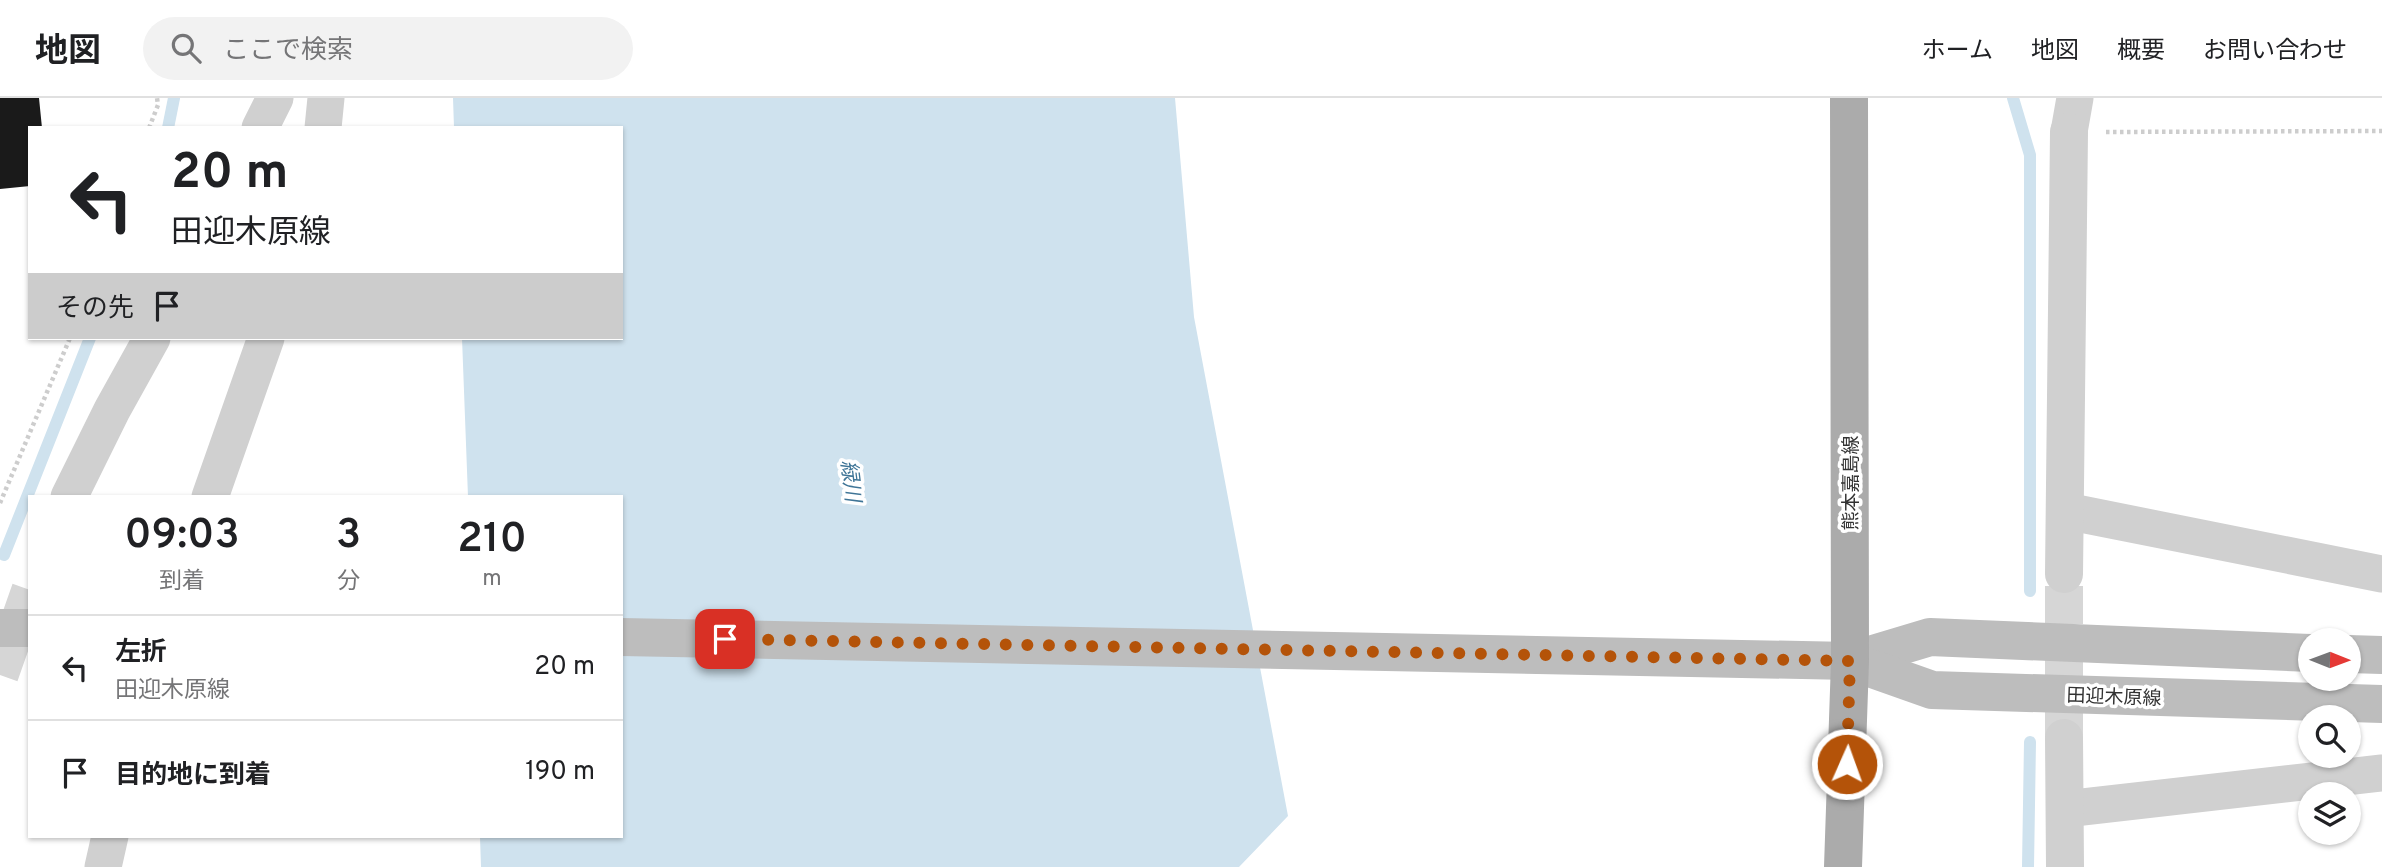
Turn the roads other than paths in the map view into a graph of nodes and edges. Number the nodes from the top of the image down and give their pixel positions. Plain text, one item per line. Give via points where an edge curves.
1 (275, 98) edge
2 (326, 98) edge
3 (1849, 98) edge
4 (2072, 115) edge
5 (261, 126) edge
6 (323, 126) edge
7 (151, 340) edge
8 (265, 340) edge
9 (70, 495) edge
10 (211, 495) edge
11 (2066, 511) junction
12 (2382, 574) edge
13 (2064, 575) tunnel mouth
14 (0, 628) edge
15 (28, 628) edge
16 (623, 637) edge
17 (2298, 652) edge
18 (2361, 655) edge
19 (2382, 656) edge
20 (1850, 661) junction
21 (2382, 704) edge
22 (2064, 738) tunnel mouth
23 (2382, 773) edge
24 (2065, 810) junction
25 (110, 838) edge
26 (103, 867) edge
27 (1843, 867) edge
28 (2065, 867) edge

1 - 5 street
2 - 6 street
3 - 20 main road, 熊本嘉島線
4 - 11 street
7 - 9 street
8 - 10 street
11 - 12 street
11 - 13 street
14 - 15 main road
16 - 20 main road, 田迎木原線
17 - 20 main road, 田迎木原線 via 1930,637
18 - 19 main road
20 - 21 main road, 田迎木原線 via 1932,690
20 - 27 main road, 熊本嘉島線
22 - 24 street
23 - 24 street
24 - 28 street
25 - 26 street

